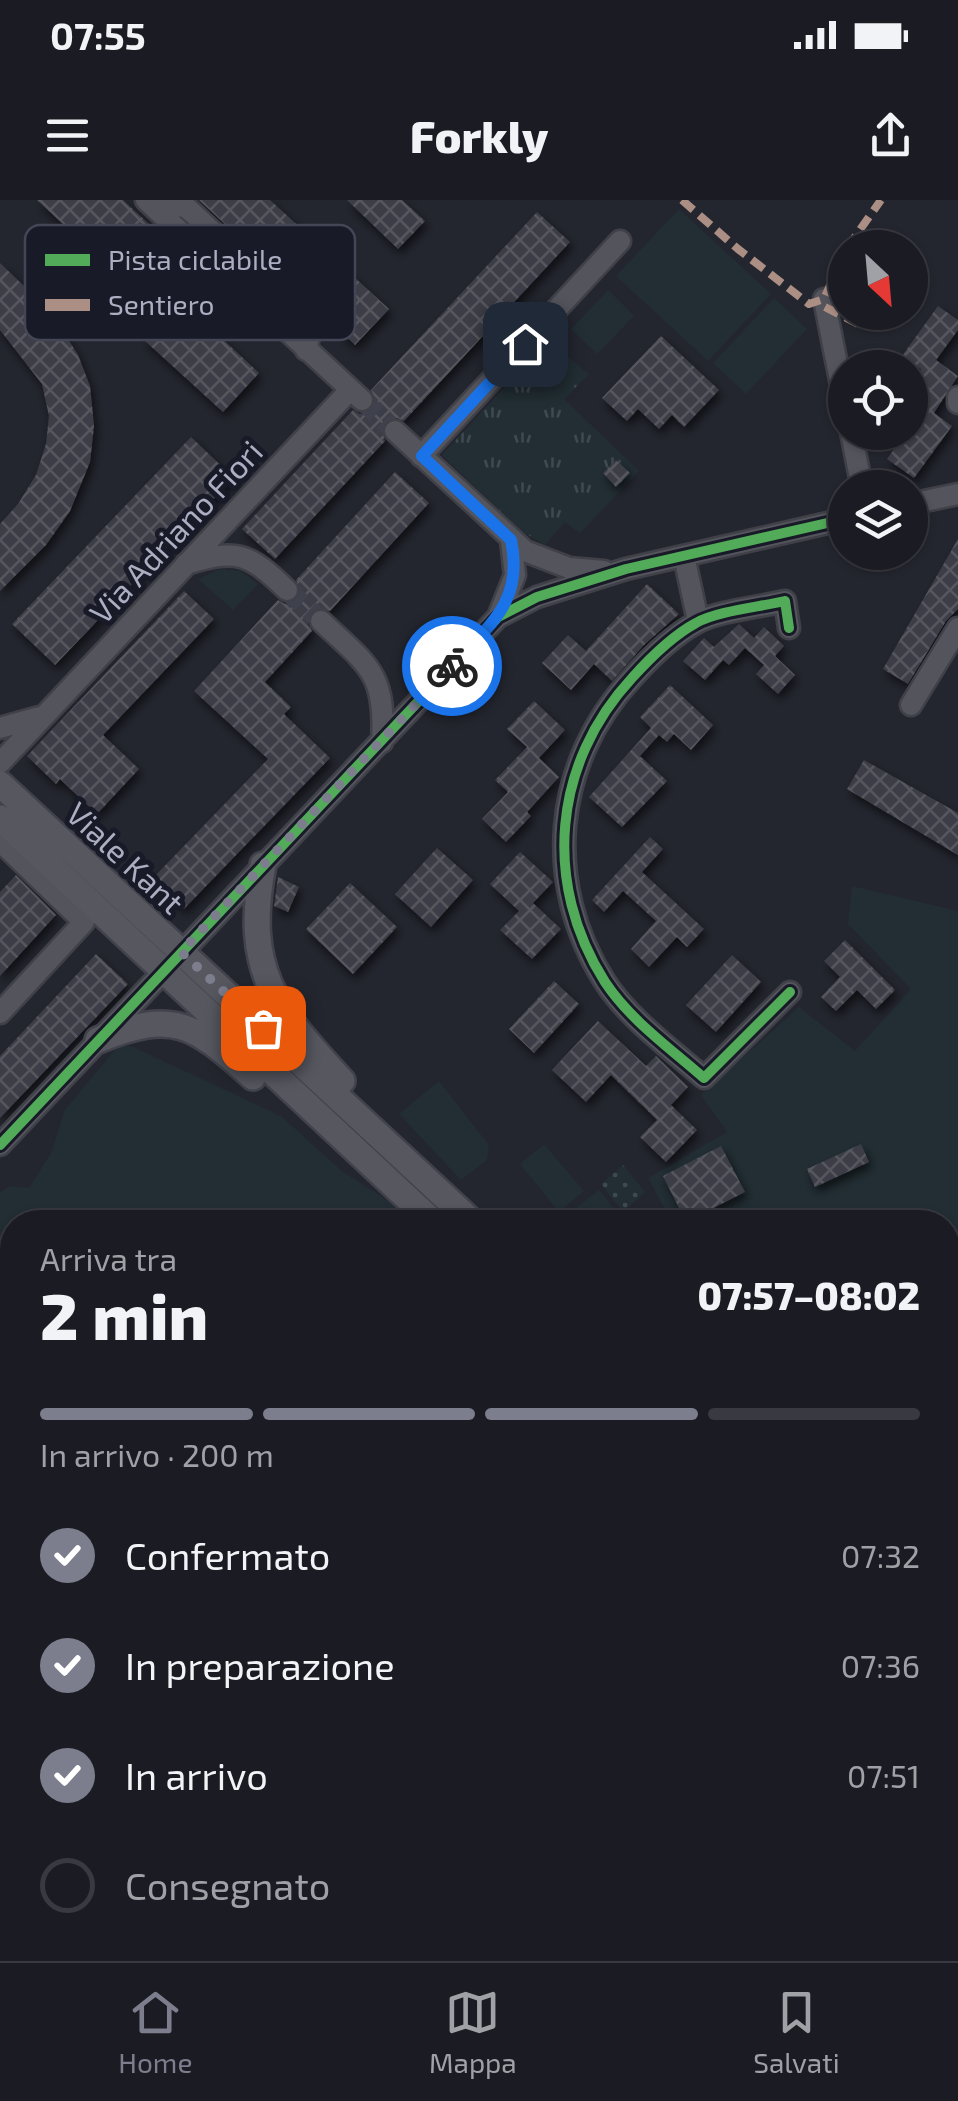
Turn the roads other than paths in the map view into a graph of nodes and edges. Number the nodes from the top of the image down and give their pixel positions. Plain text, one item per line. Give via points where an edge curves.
1 (150, 204) edge
2 (172, 225) edge
3 (620, 240) dead end
4 (824, 299) dead end
5 (295, 340) edge
6 (834, 350) edge
7 (394, 430) tunnel mouth
8 (422, 456) junction
9 (958, 494) edge
10 (928, 500) edge
11 (928, 503) edge
12 (958, 504) edge
13 (828, 523) edge
14 (511, 540) junction
15 (684, 556) junction
16 (184, 564) junction
17 (626, 569) junction
18 (288, 590) tunnel mouth
19 (498, 616) junction
20 (321, 621) tunnel mouth
21 (698, 621) junction
22 (789, 628) dead end
23 (958, 628) edge
24 (911, 705) dead end
25 (46, 714) junction
26 (0, 728) edge
27 (382, 742) junction
28 (0, 763) edge
29 (0, 784) edge
30 (0, 818) edge
31 (0, 840) edge
32 (262, 865) junction
33 (172, 961) junction
34 (790, 992) dead end
35 (0, 1013) edge
36 (98, 1040) junction
37 (338, 1133) junction
38 (0, 1145) edge
39 (400, 1156) junction
40 (420, 1210) edge
41 (459, 1210) edge

1 - 2 street, Via Adriano Fiori
3 - 8 street
4 - 6 street
5 - 16 street, Via Adriano Fiori via 356,395
7 - 8 street
8 - 14 street
9 - 10 street
11 - 12 street
13 - 15 street
14 - 17 street via 569,568
14 - 19 street via 514,583
15 - 17 street
15 - 21 street
16 - 18 street via 244,556
16 - 25 street, Via Adriano Fiori
17 - 19 street
19 - 27 street
20 - 27 street via 374,674 383,705
21 - 22 street via 785,601
21 - 34 street via 641,668 590,734 566,810 570,889 606,984 704,1078
23 - 24 street
25 - 26 street
25 - 28 street, Via Adriano Fiori
27 - 32 street
29 - 33 main road, Viale Kant
30 - 33 main road, Viale Kant
31 - 35 street via 84,922
32 - 33 street
32 - 39 main road via 256,929 272,996
33 - 36 street
33 - 37 main road, Viale Kant
33 - 39 main road, Viale Kant
36 - 37 main road via 144,1025 190,1028
36 - 38 street
37 - 40 main road, Viale Kant
39 - 41 main road, Viale Kant

